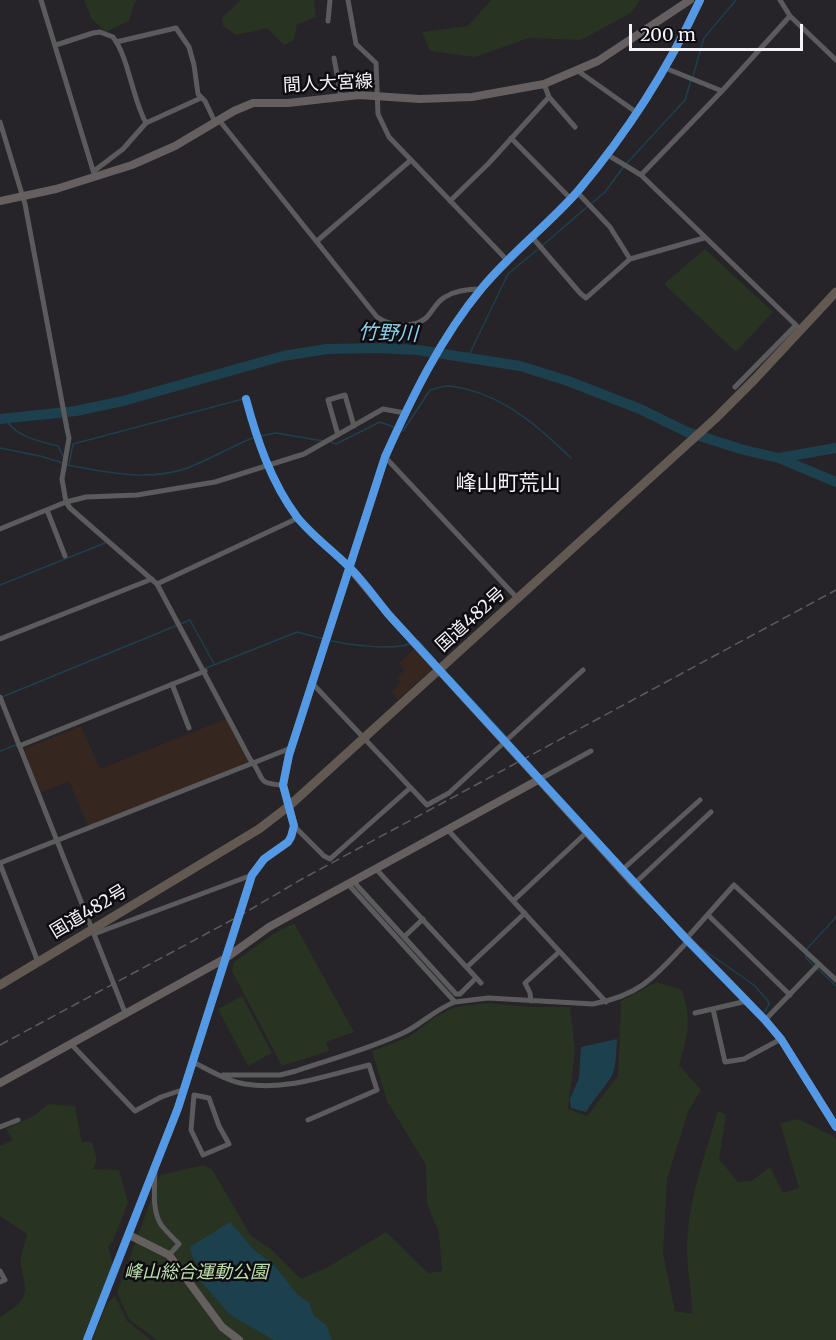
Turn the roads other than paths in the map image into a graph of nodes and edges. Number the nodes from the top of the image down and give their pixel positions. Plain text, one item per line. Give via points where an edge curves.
1 (41, 0) edge
2 (330, 0) edge
3 (348, 0) edge
4 (690, 0) edge
5 (700, 0) edge
6 (780, 0) edge
7 (790, 16) junction
8 (328, 21) dead end
9 (116, 42) junction
10 (56, 45) junction
11 (836, 48) edge
12 (830, 54) junction
13 (334, 58) dead end
14 (836, 60) edge
15 (665, 68) junction
16 (579, 71) junction
17 (544, 84) junction
18 (722, 91) junction
19 (376, 95) junction
20 (341, 97) junction
21 (549, 97) junction
22 (201, 98) junction
23 (636, 112) junction
24 (217, 121) junction
25 (0, 122) edge
26 (146, 123) junction
27 (575, 127) dead end
28 (511, 138) junction
29 (608, 155) junction
30 (411, 160) junction
31 (94, 174) junction
32 (641, 175) junction
33 (573, 195) junction
34 (23, 198) junction
35 (0, 201) edge
36 (450, 201) junction
37 (532, 237) junction
38 (704, 238) junction
39 (317, 241) junction
40 (630, 259) junction
41 (507, 260) junction
42 (481, 289) junction
43 (836, 292) edge
44 (798, 328) junction
45 (735, 387) dead end
46 (246, 399) dead end
47 (405, 413) junction
48 (354, 426) junction
49 (338, 435) junction
50 (385, 457) junction
51 (268, 465) junction
52 (66, 502) junction
53 (47, 510) junction
54 (298, 518) junction
55 (0, 529) edge
56 (65, 556) dead end
57 (349, 567) junction
58 (152, 579) junction
59 (157, 584) junction
60 (518, 599) junction
61 (0, 639) edge
62 (440, 670) junction
63 (583, 670) dead end
64 (205, 671) junction
65 (311, 682) junction
66 (172, 684) junction
67 (0, 697) edge
68 (189, 728) dead end
69 (365, 739) junction
70 (506, 741) junction
71 (19, 746) junction
72 (291, 748) junction
73 (591, 751) dead end
74 (254, 763) junction
75 (540, 779) junction
76 (283, 785) junction
77 (410, 788) junction
78 (700, 800) dead end
79 (290, 806) junction
80 (711, 812) dead end
81 (294, 826) junction
82 (447, 829) junction
83 (587, 832) junction
84 (56, 842) junction
85 (0, 863) edge
86 (376, 869) junction
87 (622, 870) junction
88 (252, 875) junction
89 (351, 883) junction
90 (634, 884) junction
91 (513, 901) junction
92 (525, 913) junction
93 (708, 915) junction
94 (423, 919) junction
95 (93, 932) junction
96 (404, 937) junction
97 (687, 940) junction
98 (559, 952) junction
99 (226, 958) junction
100 (38, 962) junction
101 (819, 964) junction
102 (467, 967) junction
103 (836, 980) edge
104 (0, 985) edge
105 (790, 994) junction
106 (531, 1001) junction
107 (747, 1001) junction
108 (455, 1002) junction
109 (606, 1002) junction
110 (713, 1009) junction
111 (694, 1013) dead end
112 (126, 1015) junction
113 (765, 1020) junction
114 (781, 1039) junction
115 (71, 1044) junction
116 (193, 1062) junction
117 (219, 1075) junction
118 (0, 1083) edge
119 (185, 1089) junction
120 (178, 1108) junction
121 (193, 1108) junction
122 (18, 1120) dead end
123 (308, 1120) dead end
124 (0, 1127) edge
125 (836, 1127) edge
126 (155, 1169) junction
127 (129, 1235) junction
128 (169, 1255) junction
129 (0, 1271) edge
130 (0, 1282) edge
131 (87, 1340) edge
132 (239, 1340) edge

1 - 10 street
2 - 8 street
3 - 19 street via 356,44 376,63
4 - 16 street, 間人大宮線
5 - 15 street
6 - 7 street
7 - 12 street
7 - 18 street
9 - 10 street via 100,32
9 - 22 street via 176,28 189,47
9 - 26 street
10 - 31 street
11 - 12 street
12 - 14 street
13 - 20 street
15 - 18 street
15 - 23 street
16 - 17 street, 間人大宮線
16 - 23 street
17 - 19 street, 間人大宮線 via 472,97 420,99
17 - 21 street
18 - 32 street
19 - 20 street, 間人大宮線
19 - 30 street via 378,114 389,136
20 - 24 street, 間人大宮線 via 253,103
21 - 27 street
21 - 28 street
22 - 24 street
22 - 26 street
23 - 29 street
24 - 31 street, 間人大宮線 via 154,156
24 - 39 street
25 - 34 street
26 - 31 street
28 - 33 street
28 - 36 street
29 - 32 street
29 - 33 street
30 - 36 street
30 - 39 street
31 - 34 street, 間人大宮線
32 - 38 street
33 - 37 street
33 - 40 street via 610,227
34 - 35 street, 間人大宮線
34 - 52 street via 69,438 62,479
36 - 41 street
37 - 40 street via 586,298
37 - 41 street
38 - 40 street
38 - 44 street
39 - 42 street via 377,317 387,324 416,323 428,316 443,298 463,289
41 - 42 street
42 - 47 street via 422,378
43 - 44 highway, 国道482号
44 - 45 street
44 - 60 highway, 国道482号 via 716,418
46 - 51 street
47 - 48 street via 383,409
47 - 50 street
48 - 49 street
48 - 49 street via 345,395 328,400
49 - 51 street via 303,454
50 - 57 street
50 - 60 street
51 - 52 street via 215,482
51 - 54 street
52 - 53 street
52 - 58 street
53 - 55 street
53 - 56 street
54 - 57 street
54 - 59 street
57 - 62 street
57 - 65 street
58 - 59 street
58 - 61 street
59 - 64 street
60 - 62 highway, 国道482号
62 - 69 highway, 国道482号
62 - 70 street
63 - 70 street
64 - 66 street
64 - 74 street
65 - 69 street
65 - 72 street
66 - 68 street
66 - 71 street
67 - 71 street
69 - 77 street
69 - 79 highway, 国道482号
70 - 75 street
70 - 77 street via 449,793 427,805
71 - 84 street
72 - 74 street
72 - 76 street
73 - 75 street
74 - 76 street via 264,782
74 - 84 street
75 - 82 street
75 - 83 street
76 - 79 street
77 - 81 street via 330,860
78 - 87 street
79 - 81 street
79 - 95 highway, 国道482号 via 260,829
80 - 90 street
81 - 88 street via 288,842 264,859
82 - 86 street
82 - 91 street
83 - 87 street
83 - 91 street
84 - 85 street
84 - 95 street
85 - 100 street
86 - 89 street
86 - 94 street
87 - 90 street
88 - 95 street
88 - 99 street
89 - 96 street
89 - 99 street via 269,927
89 - 108 street
90 - 97 street
91 - 92 street
92 - 98 street
92 - 102 street
93 - 97 street
93 - 101 street via 734,885
93 - 105 street
94 - 96 street
94 - 102 street
95 - 100 highway, 国道482号
95 - 112 street
96 - 102 street via 456,994 478,980
97 - 107 street
97 - 109 street via 641,988
98 - 106 street via 525,983
98 - 109 street
99 - 112 street
99 - 116 street
100 - 104 highway, 国道482号
101 - 103 street
101 - 105 street
105 - 113 street
106 - 108 street via 488,998
106 - 109 street
107 - 110 street
107 - 113 street
108 - 117 street via 390,1039 296,1071 280,1075
110 - 111 street
110 - 114 street via 724,1062 744,1059
112 - 115 street
113 - 114 street
114 - 125 street
115 - 118 street
115 - 119 street via 135,1111
116 - 117 street
116 - 119 street
117 - 123 street via 243,1083 292,1085 369,1065 377,1090
119 - 120 street
120 - 121 street
120 - 126 street
121 - 121 street via 191,1130 203,1155 229,1144 209,1098 194,1095
122 - 124 street
126 - 127 street
126 - 128 street via 155,1198 161,1226 179,1244
127 - 128 street
127 - 131 street
128 - 132 street via 217,1320
129 - 130 street via 4,1280

